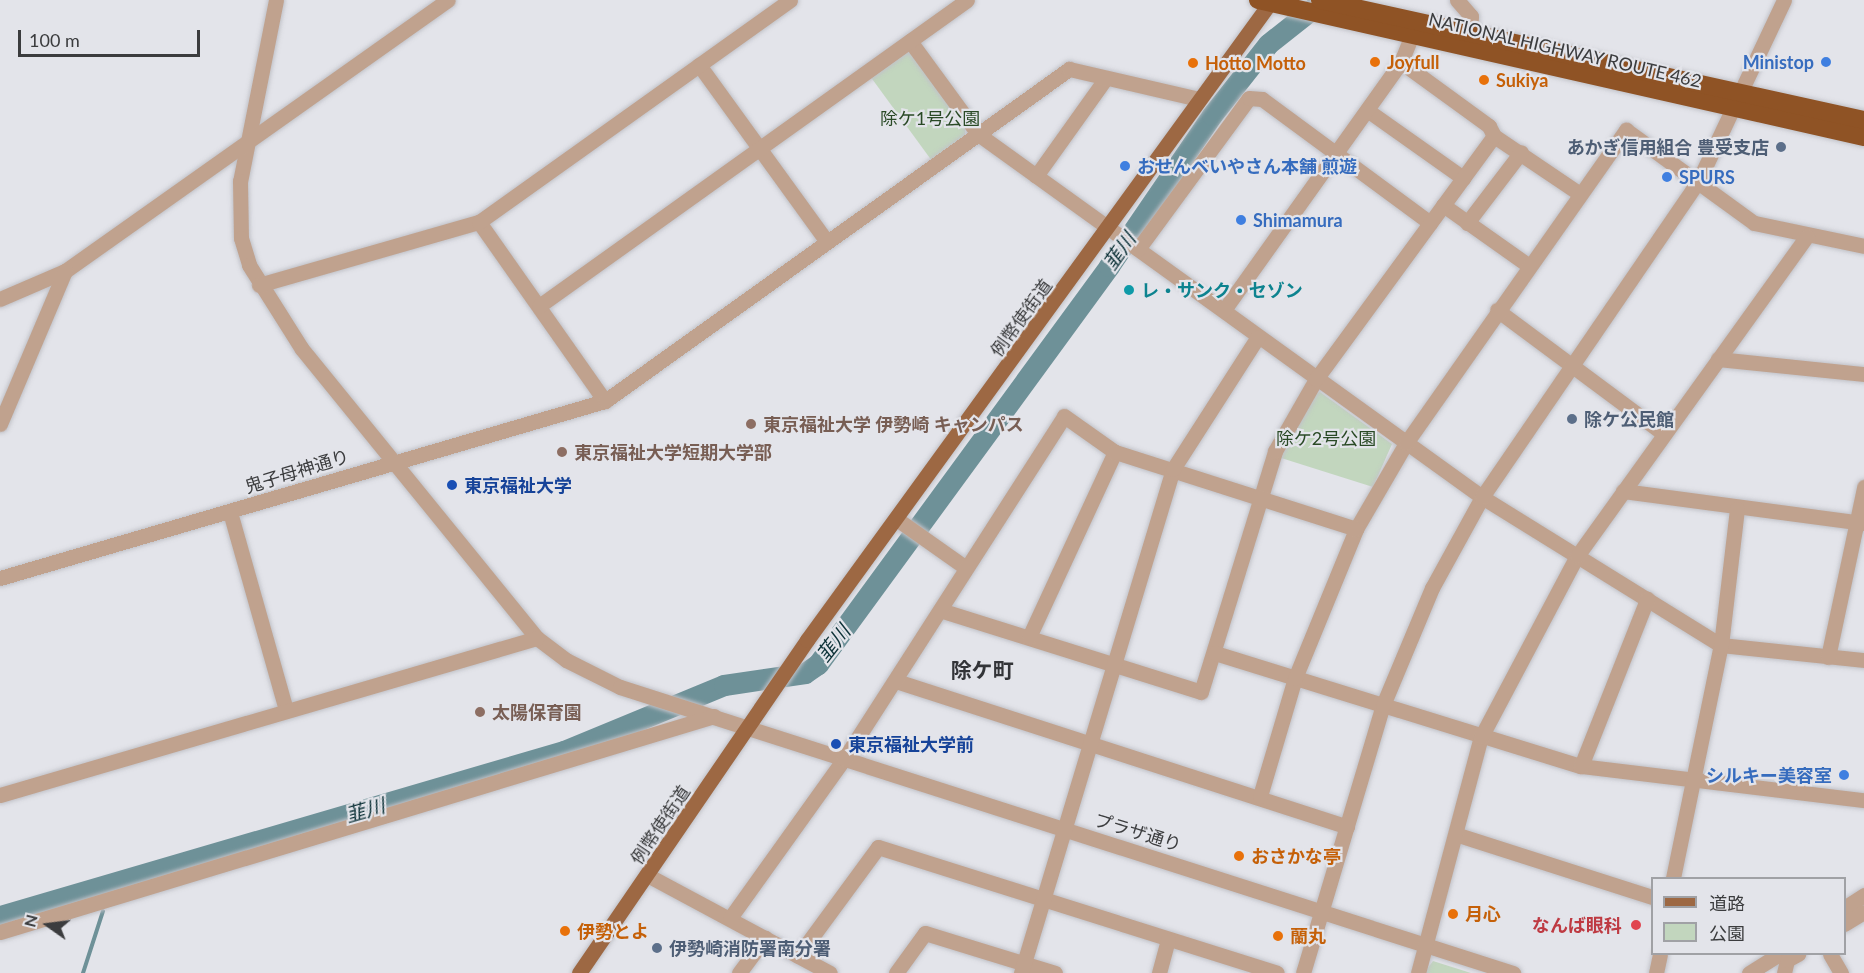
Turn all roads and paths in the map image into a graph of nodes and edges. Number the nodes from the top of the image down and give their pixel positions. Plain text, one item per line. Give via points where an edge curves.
1 (276, 0) edge
2 (448, 0) edge
3 (790, 0) edge
4 (967, 0) edge
5 (1320, 0) edge
6 (1456, 0) edge
7 (1784, 0) edge
8 (1267, 1) edge
9 (1336, 11) junction
10 (1470, 33) junction
11 (1411, 37) junction
12 (910, 41) junction
13 (1401, 62) junction
14 (699, 65) junction
15 (1106, 78) junction
16 (1744, 92) junction
17 (1199, 99) junction
18 (1367, 110) junction
19 (1733, 110) junction
20 (1864, 120) edge
21 (978, 134) junction
22 (1494, 136) junction
23 (1864, 137) edge
24 (244, 146) junction
25 (760, 148) junction
26 (1521, 152) junction
27 (1335, 154) junction
28 (1036, 176) junction
29 (1463, 178) junction
30 (1698, 182) junction
31 (1580, 194) junction
32 (1443, 205) junction
33 (479, 222) junction
34 (1430, 223) junction
35 (1467, 223) junction
36 (1109, 229) junction
37 (1807, 236) junction
38 (827, 242) junction
39 (1864, 246) edge
40 (1138, 249) junction
41 (1529, 266) junction
42 (65, 271) junction
43 (259, 285) junction
44 (0, 299) edge
45 (539, 306) junction
46 (1224, 310) junction
47 (1497, 310) junction
48 (1257, 338) junction
49 (1718, 359) junction
50 (1572, 365) junction
51 (1864, 374) edge
52 (1316, 379) junction
53 (605, 401) junction
54 (0, 424) edge
55 (1664, 434) junction
56 (1406, 443) junction
57 (1114, 452) junction
58 (395, 462) junction
59 (1173, 469) junction
60 (1864, 487) edge
61 (1623, 491) junction
62 (1482, 496) junction
63 (1261, 498) junction
64 (1737, 509) junction
65 (230, 512) junction
66 (898, 520) junction
67 (1861, 523) edge
68 (1356, 529) junction
69 (1577, 556) junction
70 (966, 568) junction
71 (0, 579) edge
72 (1647, 599) junction
73 (943, 611) junction
74 (1029, 637) junction
75 (537, 638) junction
76 (1721, 645) junction
77 (1215, 653) junction
78 (1827, 657) junction
79 (1864, 660) edge
80 (1114, 664) junction
81 (1295, 678) junction
82 (896, 681) junction
83 (1383, 705) junction
84 (286, 710) junction
85 (714, 716) junction
86 (751, 728) junction
87 (1481, 737) junction
88 (1090, 742) junction
89 (844, 759) junction
90 (1581, 766) junction
91 (1693, 781) junction
92 (0, 795) edge
93 (1260, 796) junction
94 (1864, 800) edge
95 (1347, 827) junction
96 (1065, 829) junction
97 (1458, 835) junction
98 (649, 876) junction
99 (1673, 877) edge
100 (1864, 895) edge
101 (1651, 896) edge
102 (1044, 902) junction
103 (1846, 907) edge
104 (1322, 910) junction
105 (1864, 912) edge
106 (730, 918) junction
107 (1846, 923) edge
108 (0, 932) edge
109 (765, 938) junction
110 (1168, 940) junction
111 (1426, 945) junction
112 (1660, 955) edge
113 (1778, 955) edge
114 (1796, 955) edge
115 (1831, 955) edge
116 (798, 956) junction
117 (1228, 966) edge
118 (1023, 968) edge
119 (579, 973) edge
120 (739, 973) edge
121 (830, 973) edge
122 (896, 973) edge
123 (1055, 973) edge
124 (1159, 973) edge
125 (1277, 973) edge
126 (1303, 973) edge
127 (1418, 973) edge
128 (1513, 973) edge
129 (1656, 973) edge
130 (1749, 973) edge
131 (1784, 973) edge
132 (1841, 973) edge

1 - 24 street, プラザ通り
2 - 24 street
3 - 14 street
4 - 12 street
5 - 9 highway, NATIONAL HIGHWAY ROUTE 462
6 - 10 street via 1471,16
7 - 16 street
8 - 9 highway, NATIONAL HIGHWAY ROUTE 462 via 1298,9
8 - 17 main road, 例幣使街道
9 - 10 highway, NATIONAL HIGHWAY ROUTE 462
9 - 11 highway, NATIONAL HIGHWAY ROUTE 462
10 - 16 highway, NATIONAL HIGHWAY ROUTE 462
11 - 13 street
11 - 19 highway, NATIONAL HIGHWAY ROUTE 462
12 - 21 street
12 - 25 street
13 - 18 street
13 - 22 street via 1489,126
14 - 25 street
14 - 33 street
15 - 17 street, 鬼子母神通り
15 - 21 street, 鬼子母神通り via 1068,69
15 - 28 street
16 - 19 street
16 - 20 highway, NATIONAL HIGHWAY ROUTE 462
17 - 36 main road, 例幣使街道
18 - 27 street
18 - 29 street
19 - 23 highway, NATIONAL HIGHWAY ROUTE 462
19 - 30 street
21 - 28 street
21 - 38 street, 鬼子母神通り
22 - 26 street
22 - 29 street
24 - 42 street
24 - 43 street, プラザ通り via 241,238
25 - 38 street
25 - 45 street
26 - 31 street
26 - 35 street
27 - 34 street
27 - 40 street via 1262,99 1249,98
27 - 46 street
28 - 36 street
29 - 32 street
30 - 31 street via 1626,130
30 - 37 street via 1754,223
30 - 50 street
31 - 41 street
32 - 34 street
32 - 35 street
33 - 43 street
33 - 45 street
34 - 52 street
35 - 41 street
36 - 40 street
36 - 66 main road, 例幣使街道
37 - 39 street
37 - 49 street
38 - 53 street, 鬼子母神通り
40 - 46 street
41 - 47 street
42 - 44 street
42 - 54 street
43 - 58 street, プラザ通り
45 - 53 street
46 - 48 street
47 - 50 street
47 - 56 street
48 - 52 street
48 - 59 street
49 - 51 street
49 - 55 street
50 - 55 street
50 - 62 street
52 - 56 street
52 - 63 street via 1275,451
53 - 58 street, 鬼子母神通り
55 - 61 street
56 - 62 street
56 - 68 street
57 - 59 street
57 - 70 street via 1064,416
57 - 74 street
58 - 65 street, 鬼子母神通り
58 - 75 street, プラザ通り
59 - 63 street
59 - 80 street
60 - 67 street
61 - 64 street
61 - 69 street
62 - 69 street
62 - 83 street via 1432,588
63 - 68 street
63 - 77 street
64 - 67 street
64 - 76 street
65 - 71 street, 鬼子母神通り
65 - 84 street
66 - 70 street
66 - 86 main road, 例幣使街道 via 797,656
67 - 78 street
68 - 81 street
69 - 72 street
69 - 87 street
70 - 73 street
72 - 76 street
72 - 90 street
73 - 74 street
73 - 82 street
74 - 80 street
75 - 84 street
75 - 85 street, プラザ通り via 593,675
76 - 78 street
76 - 91 street
77 - 80 street via 1201,692
77 - 81 street
78 - 79 street
80 - 88 street
81 - 83 street
81 - 93 street
82 - 88 street
82 - 89 street
83 - 87 street
83 - 95 street
84 - 92 street
85 - 86 street, プラザ通り
85 - 108 street
86 - 89 street, プラザ通り
86 - 98 main road, 例幣使街道
87 - 90 street
87 - 97 street
88 - 93 street
88 - 96 street
89 - 96 street, プラザ通り
89 - 106 street
90 - 91 street
91 - 94 street
91 - 99 street
93 - 95 street
95 - 104 street
96 - 102 street
96 - 104 street, プラザ通り
97 - 101 street
97 - 111 street
98 - 106 street
98 - 119 main road, 例幣使街道
100 - 103 street
102 - 110 street
102 - 116 street via 878,847
102 - 118 street
104 - 111 street, プラザ通り
104 - 126 street
105 - 107 street
106 - 109 street
109 - 116 street
109 - 120 street
110 - 117 street
110 - 124 street
111 - 127 street
111 - 128 street, プラザ通り
112 - 129 street
113 - 130 street
114 - 131 street via 1787,960
115 - 132 street
116 - 121 street
117 - 125 street
118 - 122 street via 925,933
118 - 123 street

